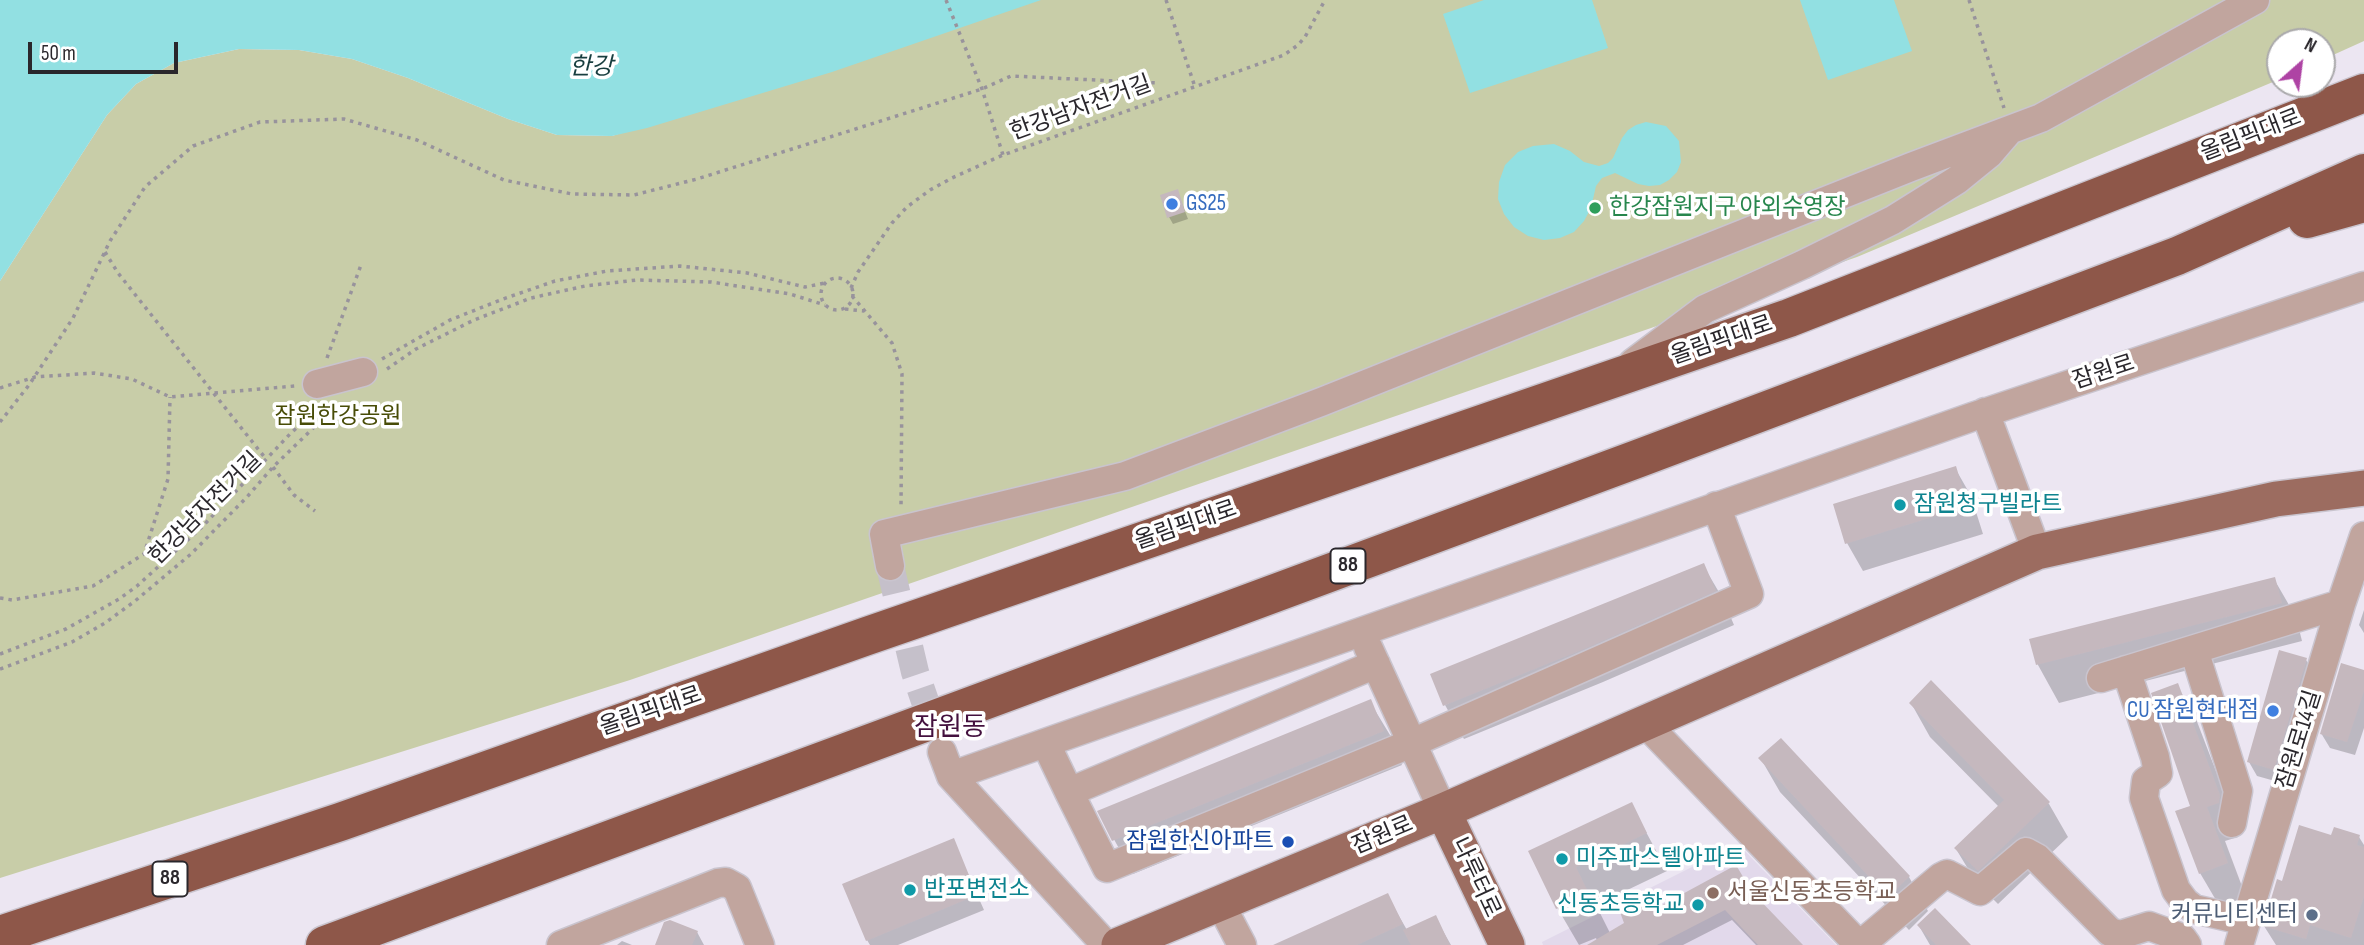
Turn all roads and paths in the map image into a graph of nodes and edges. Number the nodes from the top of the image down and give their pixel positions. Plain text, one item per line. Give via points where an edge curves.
1 (946, 0) edge
2 (1166, 0) edge
3 (1325, 0) edge
4 (1969, 0) edge
5 (2255, 0) edge
6 (2364, 72) edge
7 (1158, 83) dead end
8 (1195, 86) junction
9 (982, 89) junction
10 (2364, 93) edge
11 (2011, 128) junction
12 (2243, 139) junction
13 (1003, 155) junction
14 (2364, 173) edge
15 (2364, 203) edge
16 (105, 252) junction
17 (2177, 256) junction
18 (361, 265) dead end
19 (858, 272) junction
20 (842, 279) junction
21 (555, 281) junction
22 (825, 283) junction
23 (2364, 286) edge
24 (851, 288) junction
25 (558, 291) junction
26 (852, 296) junction
27 (825, 305) junction
28 (844, 308) junction
29 (864, 311) junction
30 (374, 371) junction
31 (34, 377) junction
32 (1612, 379) junction
33 (0, 388) edge
34 (321, 392) junction
35 (213, 393) junction
36 (170, 397) junction
37 (341, 403) dead end
38 (1985, 412) junction
39 (0, 422) edge
40 (266, 459) junction
41 (272, 467) junction
42 (2364, 488) edge
43 (1716, 506) junction
44 (315, 511) dead end
45 (901, 530) junction
46 (2364, 536) edge
47 (2037, 552) junction
48 (890, 566) tunnel mouth
49 (0, 598) edge
50 (2341, 604) junction
51 (1362, 632) junction
52 (2194, 650) junction
53 (0, 654) edge
54 (1376, 664) junction
55 (0, 669) edge
56 (1644, 723) junction
57 (1412, 743) junction
58 (1046, 744) junction
59 (1069, 792) junction
60 (1443, 811) junction
61 (2232, 823) dead end
62 (1220, 903) junction
63 (2242, 933) edge
64 (0, 935) edge
65 (326, 945) edge
66 (561, 945) edge
67 (760, 945) edge
68 (1106, 945) edge
69 (1119, 945) edge
70 (1242, 945) edge
71 (1507, 945) edge
72 (1859, 945) edge
73 (2187, 945) edge

1 - 9 path
2 - 8 path
3 - 8 path, 한강남자전거길 via 1305,37 1292,50
4 - 11 path
5 - 11 street via 2041,118
6 - 12 highway via 2321,89
7 - 9 path via 1011,76
8 - 13 path, 한강남자전거길
9 - 13 path
9 - 16 path via 634,195 572,194 504,180 417,140 344,119 260,122 194,146 145,187
10 - 12 highway, 올림픽대로 / 88
11 - 32 street via 1957,180 1894,220 1705,309
11 - 45 street via 1125,476
12 - 32 highway, 올림픽대로 / 88 via 1789,318
13 - 19 path, 한강남자전거길 via 951,178 907,207
14 - 17 highway, 88
15 - 17 highway
16 - 31 path via 73,318
16 - 35 path
17 - 65 highway, 88
18 - 34 path
19 - 20 path
19 - 24 path, 한강남자전거길
20 - 22 path
20 - 24 path
21 - 22 path via 607,271 680,266 747,273 805,287
21 - 25 path
21 - 30 path via 450,320 395,350
22 - 27 path via 821,297
23 - 38 street, 잠원로
24 - 26 path
25 - 27 path via 661,279 763,289
25 - 30 path via 506,307
26 - 28 path
26 - 29 path
27 - 28 path via 834,310
28 - 29 path
29 - 45 path via 892,343 902,374
30 - 34 street
31 - 33 path
31 - 36 path via 94,373 132,379
31 - 39 path
32 - 64 highway, 올림픽대로 / 88 via 353,817
34 - 35 path
34 - 40 path, 한강남자전거길
35 - 36 path
35 - 40 path
36 - 49 path via 168,479 144,554 93,586 12,600
37 - 41 path, 한강남자전거길
38 - 43 street, 잠원로
38 - 47 street
40 - 53 path, 한강남자전거길 via 180,549 128,593 66,629
41 - 44 path
41 - 55 path, 한강남자전거길 via 191,554 135,601 72,642
42 - 47 main road, 잠원로 via 2276,499
43 - 51 street, 잠원로
43 - 57 street via 1749,594
45 - 48 street via 884,534
46 - 50 street, 잠원로14길
47 - 56 main road, 잠원로
50 - 52 street
50 - 63 street, 잠원로14길
51 - 54 street
51 - 58 street, 잠원로
52 - 61 street via 2238,791
52 - 63 street via 2114,674 2155,757 2158,773 2146,781 2144,798 2176,890 2194,909
54 - 57 street
54 - 59 street
56 - 60 main road, 잠원로
56 - 72 street
57 - 59 street via 1107,868
57 - 60 street
58 - 59 street
58 - 68 street, 잠원로 via 947,764
60 - 62 main road, 잠원로
60 - 71 main road, 나루터로
62 - 69 main road, 잠원로
62 - 70 street
66 - 67 street via 726,882 737,888
72 - 73 street via 1941,877 1947,874 1980,891 2026,852 2110,932 2120,935 2149,926 2182,938

